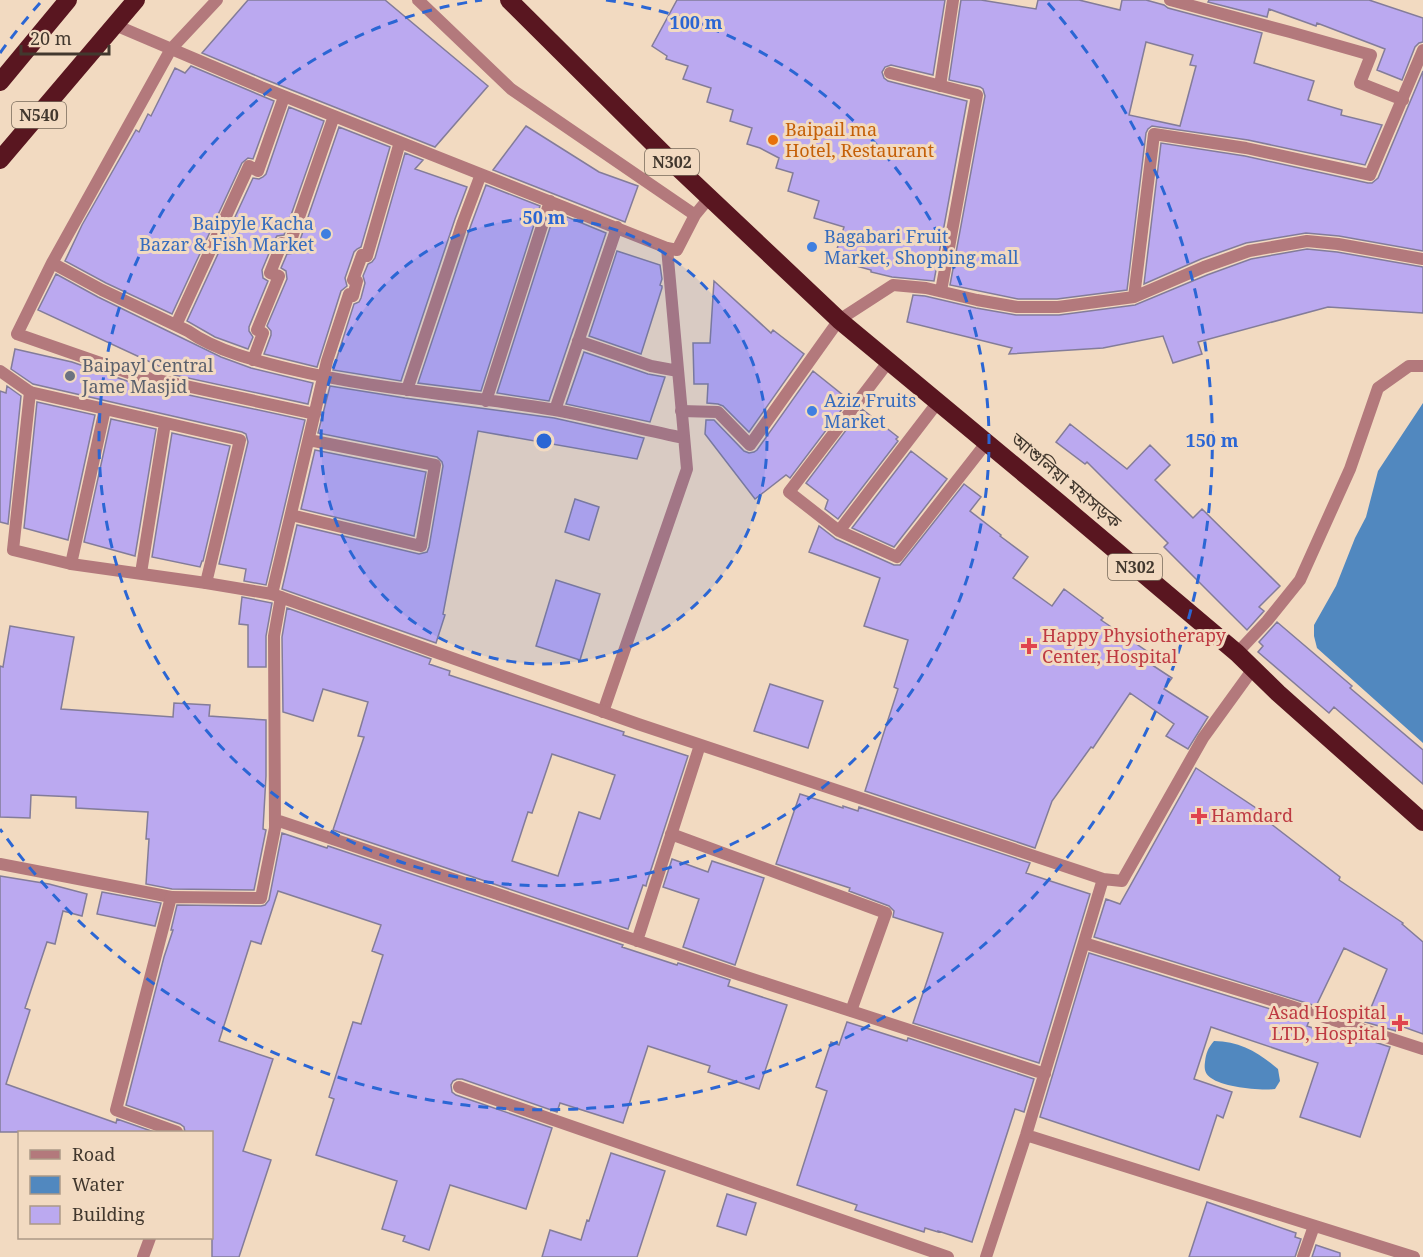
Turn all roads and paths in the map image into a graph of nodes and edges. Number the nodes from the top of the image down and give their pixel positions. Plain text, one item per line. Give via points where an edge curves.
1 (68, 0) edge
2 (136, 0) edge
3 (217, 0) edge
4 (418, 0) edge
5 (509, 0) edge
6 (953, 0) edge
7 (1170, 0) edge
8 (115, 25) junction
9 (171, 49) junction
10 (1423, 50) edge
11 (890, 74) dead end
12 (0, 82) edge
13 (940, 86) junction
14 (284, 97) junction
15 (1403, 100) junction
16 (334, 116) junction
17 (400, 142) junction
18 (0, 160) edge
19 (481, 174) junction
20 (710, 198) junction
21 (550, 201) junction
22 (695, 215) junction
23 (617, 227) junction
24 (667, 248) junction
25 (1423, 259) edge
26 (52, 263) junction
27 (941, 291) junction
28 (1134, 297) junction
29 (839, 320) junction
30 (176, 325) junction
31 (578, 341) junction
32 (253, 360) junction
33 (889, 361) junction
34 (1423, 366) edge
35 (0, 371) edge
36 (678, 371) junction
37 (324, 377) junction
38 (407, 390) junction
39 (30, 392) junction
40 (486, 401) junction
41 (938, 402) junction
42 (105, 408) junction
43 (555, 411) junction
44 (681, 411) junction
45 (315, 414) junction
46 (165, 423) junction
47 (684, 438) junction
48 (309, 440) junction
49 (987, 442) junction
50 (291, 515) junction
51 (839, 531) junction
52 (71, 564) junction
53 (141, 573) junction
54 (206, 583) junction
55 (277, 596) junction
56 (1238, 654) junction
57 (1253, 669) junction
58 (603, 712) junction
59 (700, 745) junction
60 (276, 820) junction
61 (1423, 822) edge
62 (671, 834) junction
63 (0, 864) edge
64 (1103, 879) junction
65 (171, 897) junction
66 (637, 941) junction
67 (1084, 943) junction
68 (851, 1011) junction
69 (1423, 1049) edge
70 (1045, 1074) junction
71 (459, 1087) dead end
72 (174, 1131) edge
73 (1026, 1135) junction
74 (1314, 1226) junction
75 (150, 1239) edge
76 (143, 1257) edge
77 (948, 1257) edge
78 (986, 1257) edge
79 (1304, 1257) edge
80 (1414, 1257) edge

1 - 12 highway, N540
2 - 8 highway, N540
3 - 9 street
4 - 22 street via 511,89
5 - 20 highway, N302
6 - 13 street
7 - 15 street via 1371,55 1360,82
8 - 9 street
8 - 18 highway, N540
9 - 14 street
9 - 26 street
10 - 15 street
11 - 13 street
13 - 27 street via 977,95
14 - 16 street
14 - 30 street via 258,171 249,166
15 - 28 street via 1370,175 1246,148 1154,134
16 - 17 street
16 - 32 street via 289,246 282,243 270,273 279,276 257,330 263,333
17 - 19 street
17 - 37 street via 367,256 362,255 353,280 357,281 353,296 350,294
19 - 21 street
19 - 38 street
20 - 22 street
20 - 29 highway, N302
21 - 23 street
21 - 40 street
22 - 24 street via 677,250
23 - 24 street
23 - 31 street
24 - 36 street
25 - 28 street via 1307,241 1249,251
26 - 30 street
26 - 45 street via 17,334 135,375
27 - 28 street via 1017,307 1058,307
27 - 29 street via 893,285
29 - 33 highway, আশুলিয়া মহাসড়ক / N302
29 - 44 street via 750,445 718,412
30 - 32 street
31 - 36 street
31 - 43 street
32 - 37 street
33 - 41 highway, আশুলিয়া মহাসড়ক / N302
33 - 51 street via 789,492
34 - 56 street via 1409,366 1378,388 1350,469 1300,580
35 - 39 street
36 - 44 street
37 - 38 street
37 - 45 street
38 - 40 street
39 - 42 street
39 - 52 street via 13,550
40 - 43 street
41 - 49 highway, আশুলিয়া মহাসড়ক / N302
41 - 51 street
42 - 46 street
42 - 52 street
43 - 47 street
44 - 47 street
45 - 48 street
46 - 53 street
46 - 54 street via 240,440
47 - 58 street via 687,469
48 - 50 street
48 - 50 street via 435,465 421,546
49 - 51 street via 897,557
49 - 56 highway, আশুলিয়া মহাসড়ক / N302
50 - 55 street
52 - 53 street
53 - 54 street
54 - 55 street
55 - 58 street
55 - 60 street
56 - 57 highway, আশুলিয়া মহাসড়ক / N302
57 - 61 highway, আশুলিয়া মহাসড়ক / N302
57 - 64 street via 1203,738 1122,881
58 - 59 street
59 - 62 street
59 - 64 street
60 - 65 street via 261,898
60 - 66 street
62 - 66 street
62 - 68 street via 886,913
63 - 65 street
64 - 67 street
65 - 72 street via 116,1110
66 - 68 street
67 - 69 street
67 - 70 street
68 - 70 street
70 - 73 street
71 - 77 street
73 - 74 street
73 - 78 street
74 - 79 street
74 - 80 street
75 - 76 street

